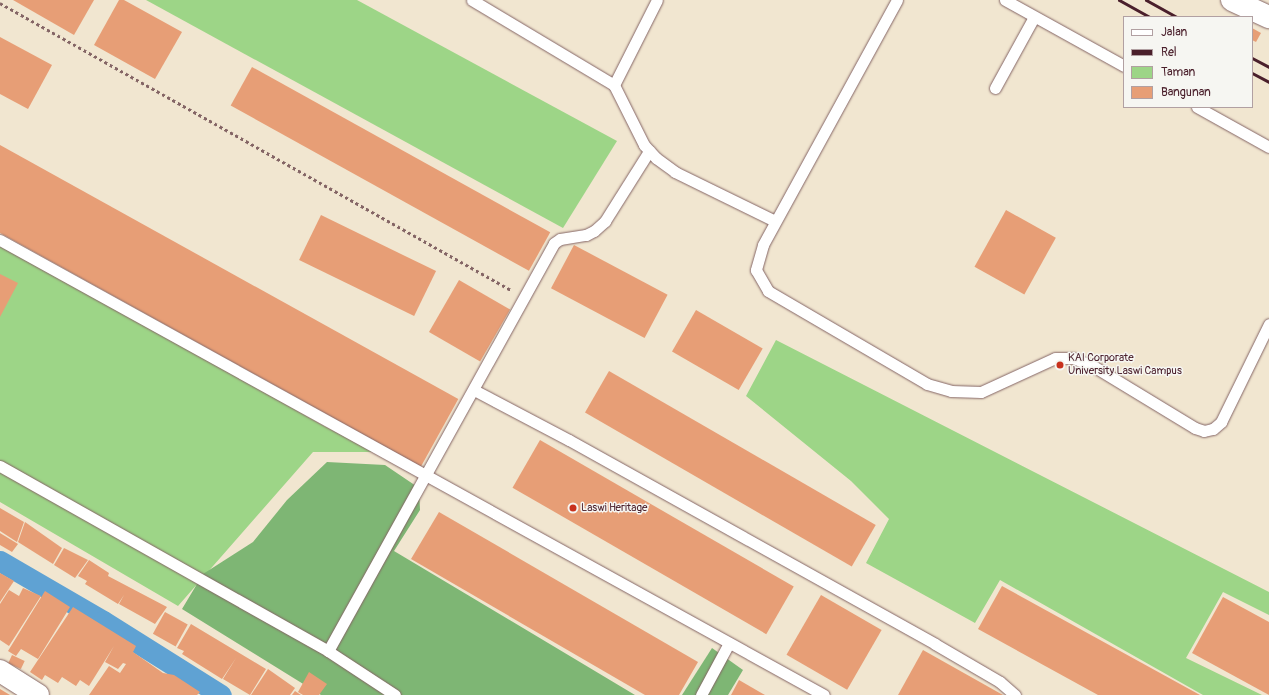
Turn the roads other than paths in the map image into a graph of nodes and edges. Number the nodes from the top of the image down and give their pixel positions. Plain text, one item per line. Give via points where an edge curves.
1 (472, 0) edge
2 (658, 0) edge
3 (897, 0) edge
4 (1005, 0) edge
5 (1232, 0) edge
6 (1260, 9) edge
7 (1034, 16) junction
8 (1123, 65) edge
9 (614, 85) junction
10 (995, 88) dead end
11 (1199, 108) edge
12 (1269, 147) edge
13 (649, 151) junction
14 (775, 221) junction
15 (0, 240) edge
16 (1269, 324) edge
17 (474, 390) junction
18 (0, 466) edge
19 (426, 477) junction
20 (729, 643) junction
21 (328, 651) junction
22 (0, 671) edge
23 (38, 695) edge
24 (395, 695) edge
25 (701, 695) edge
26 (824, 695) edge
27 (1015, 695) edge

1 - 9 lane
2 - 9 lane
3 - 14 lane via 796,189
4 - 7 lane
5 - 6 street
7 - 8 lane
7 - 10 lane
9 - 13 lane
11 - 12 lane
13 - 14 lane via 675,172
13 - 17 lane via 605,220 594,231 586,235 560,239 554,243
14 - 16 lane via 758,259 756,270 768,291 927,384 951,391 981,392 1055,358 1073,358 1093,366 1195,428 1208,430 1221,422
15 - 19 lane
17 - 19 lane
17 - 27 lane via 569,440 935,644 1000,682
18 - 21 lane
19 - 20 lane
19 - 21 lane
20 - 25 lane
20 - 26 lane
21 - 24 lane
22 - 23 street

